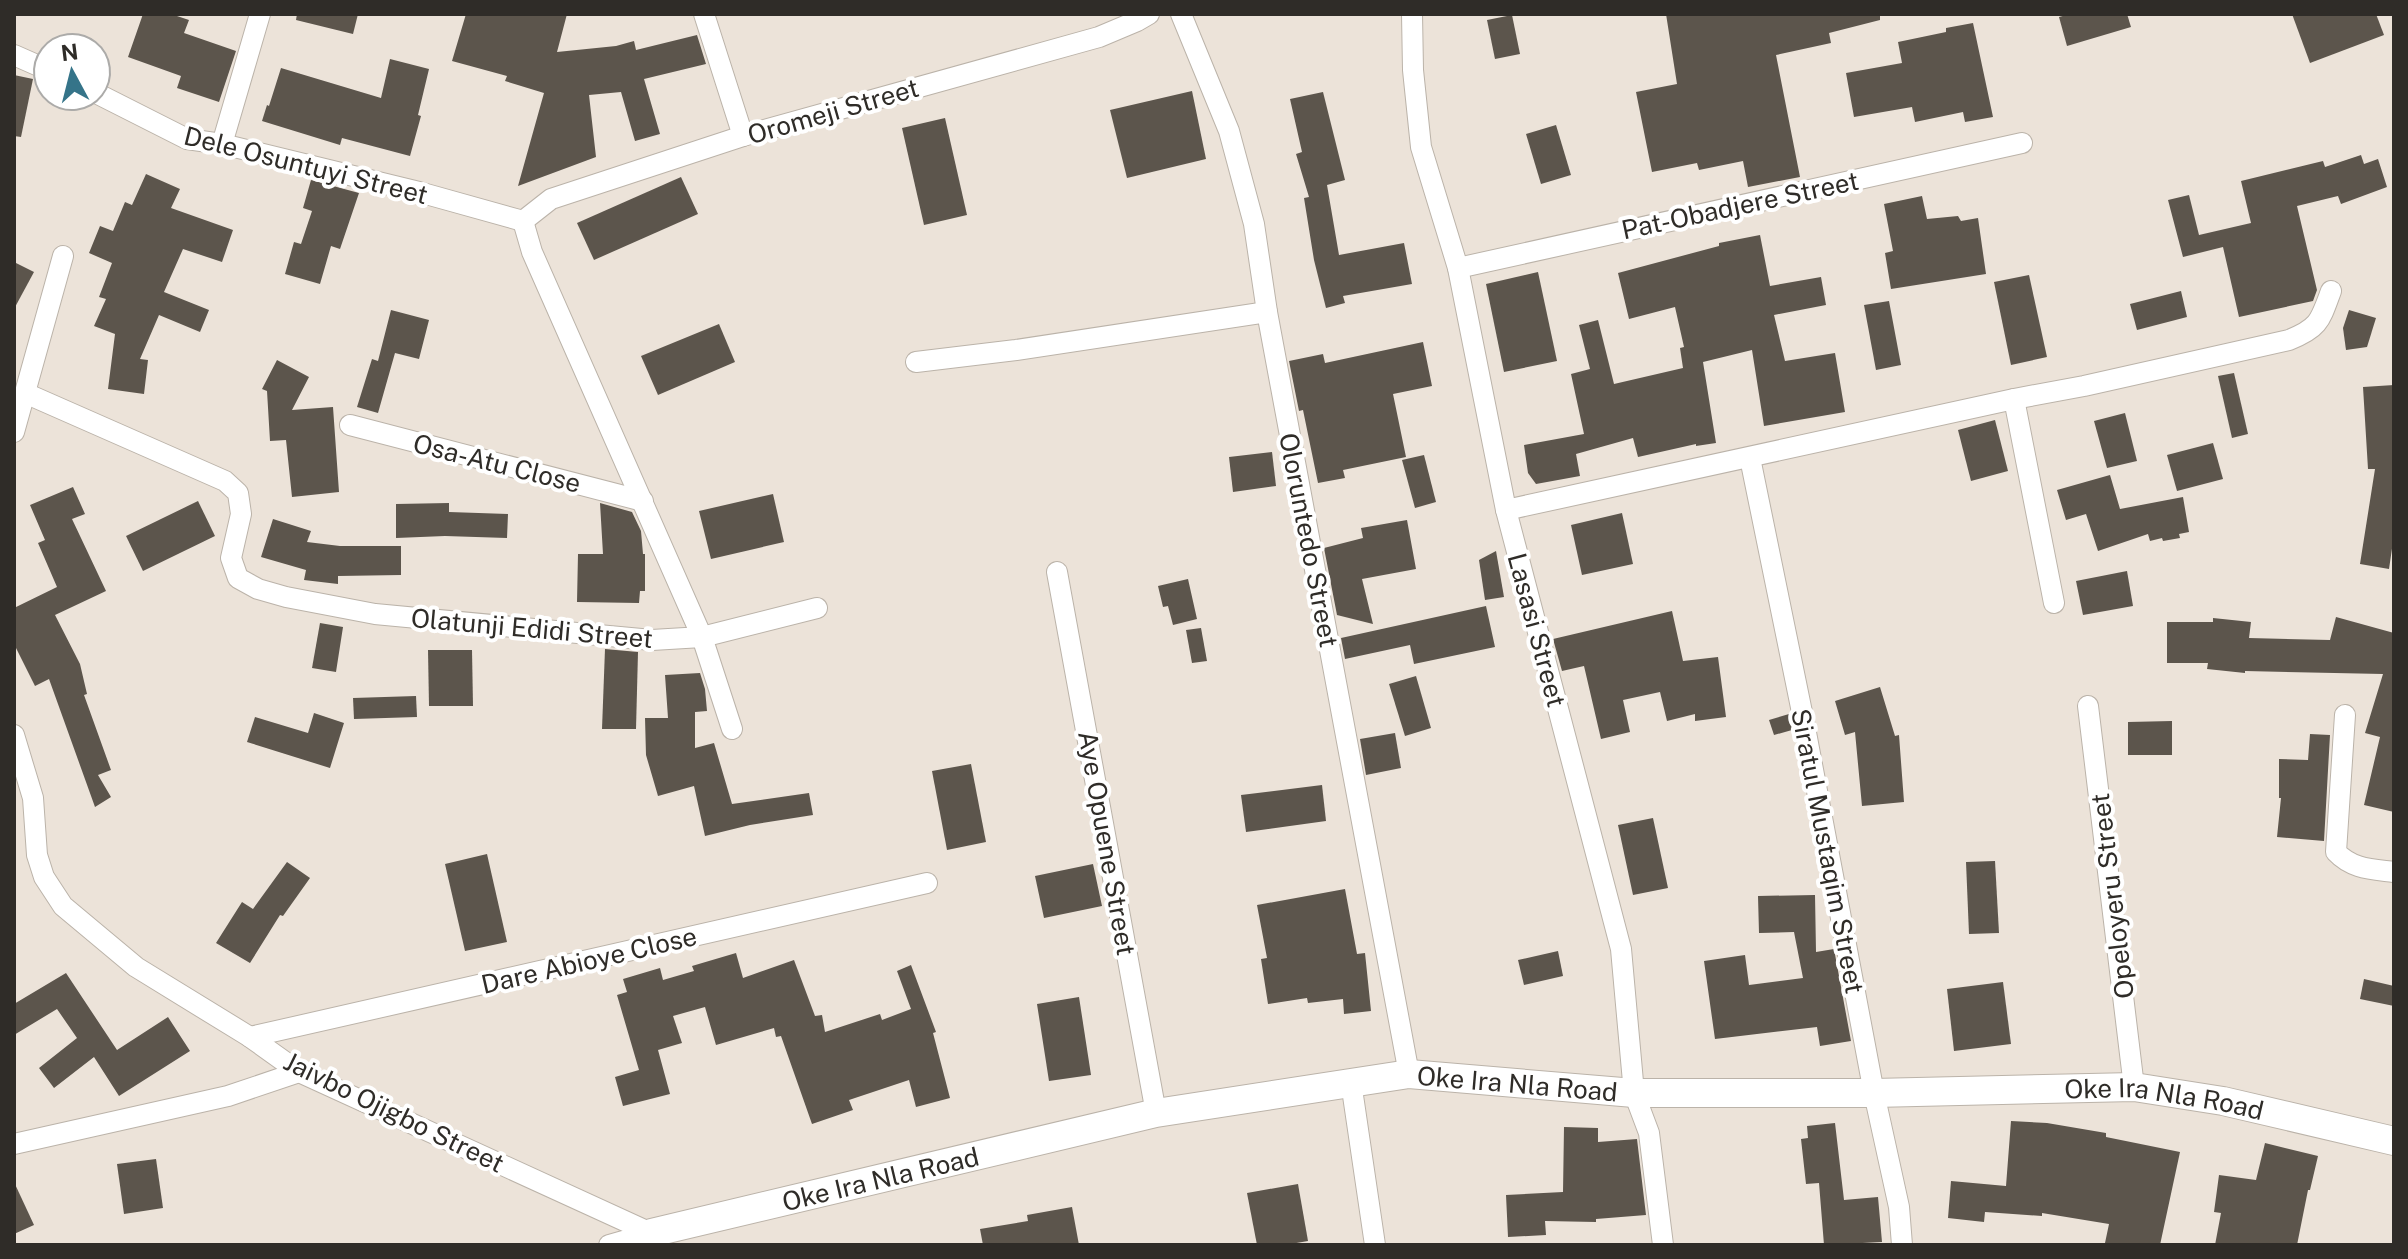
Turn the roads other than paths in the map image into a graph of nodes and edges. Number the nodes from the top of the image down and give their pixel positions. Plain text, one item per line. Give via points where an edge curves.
1 (260, 14) edge
2 (704, 14) edge
3 (1149, 14) edge
4 (1181, 14) edge
5 (1412, 14) edge
6 (112, 101) edge
7 (743, 136) junction
8 (2022, 143) dead end
9 (222, 144) junction
10 (523, 221) junction
11 (63, 256) dead end
12 (1458, 268) junction
13 (2331, 291) dead end
14 (1267, 312) junction
15 (916, 362) dead end
16 (25, 393) junction
17 (2014, 399) junction
18 (350, 425) dead end
19 (14, 432) edge
20 (1750, 458) junction
21 (643, 501) junction
22 (1506, 510) junction
23 (1057, 572) dead end
24 (2054, 603) dead end
25 (817, 608) dead end
26 (702, 637) junction
27 (2088, 706) dead end
28 (2345, 715) dead end
29 (732, 729) dead end
30 (14, 735) edge
31 (2394, 872) edge
32 (927, 883) dead end
33 (250, 1037) junction
34 (299, 1072) junction
35 (1409, 1074) junction
36 (1351, 1082) junction
37 (2134, 1087) junction
38 (1634, 1093) junction
39 (1874, 1093) junction
40 (1156, 1113) junction
41 (2394, 1141) edge
42 (14, 1144) edge
43 (650, 1239) edge
44 (609, 1245) edge
45 (1375, 1245) edge
46 (1663, 1245) edge
47 (1902, 1245) edge

1 - 9 street
2 - 7 street
3 - 7 street, Oromeji Street via 1099,37
4 - 14 street, Oloruntedo Street via 1229,131 1254,224
5 - 12 street, Lasasi Street via 1421,147
6 - 9 street, Dele Osuntuyi Street via 187,139
7 - 10 street, Oromeji Street via 551,199
8 - 12 street, Pat-Obadjere Street
9 - 10 street, Dele Osuntuyi Street
10 - 21 street, Olatunji Edidi Street
11 - 16 street
12 - 22 street, Lasasi Street
13 - 17 street via 2310,331 2289,340
14 - 15 street
14 - 35 street, Oloruntedo Street
16 - 19 street
16 - 26 street, Olatunji Edidi Street via 225,481 238,493 241,514 231,558 238,578 258,589 375,614 652,640
17 - 20 street
17 - 24 street
18 - 21 street, Osa-Atu Close
20 - 22 street
20 - 39 street, Siratul Mustaqim Street
21 - 26 street, Olatunji Edidi Street
22 - 38 street, Lasasi Street via 1621,949
23 - 40 street, Aye Opuene Street
25 - 26 street
26 - 29 street
27 - 37 street, Opeloyeru Street
28 - 31 street via 2336,852 2355,867
30 - 33 street, Jaivbo Ojigbo Street via 33,798 37,855 63,906 136,967
32 - 33 street, Dare Abioye Close
33 - 34 street, Jaivbo Ojigbo Street
34 - 42 street via 228,1096
34 - 43 street, Jaivbo Ojigbo Street
35 - 36 street, Oke Ira Nla Road
35 - 38 street, Oke Ira Nla Road
36 - 40 street, Oke Ira Nla Road
36 - 45 street
37 - 39 street, Oke Ira Nla Road
37 - 41 street, Oke Ira Nla Road via 2223,1101
38 - 39 street, Oke Ira Nla Road
38 - 46 street, Lasasi Street via 1649,1133
39 - 47 street, Siratul Mustaqim Street
40 - 43 street, Oke Ira Nla Road
43 - 44 street

